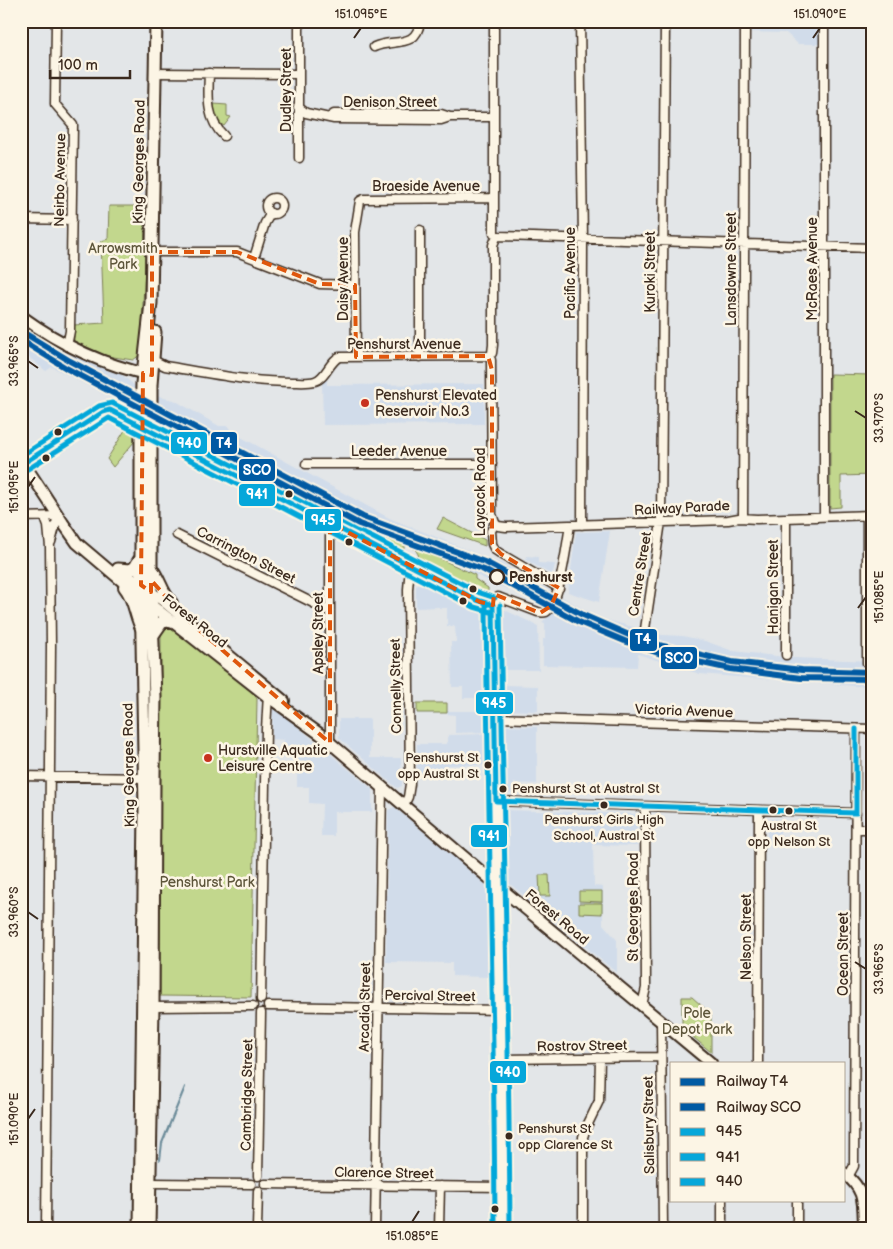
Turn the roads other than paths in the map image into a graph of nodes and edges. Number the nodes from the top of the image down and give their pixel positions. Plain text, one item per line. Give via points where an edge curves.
1 (56, 21) edge
2 (156, 21) edge
3 (299, 21) edge
4 (420, 21) edge
5 (494, 21) edge
6 (580, 21) edge
7 (665, 21) edge
8 (745, 21) edge
9 (824, 21) edge
10 (374, 47) dead end
11 (155, 73) junction
12 (209, 73) junction
13 (299, 74) junction
14 (298, 107) junction
15 (314, 116) junction
16 (493, 117) junction
17 (299, 128) junction
18 (224, 136) dead end
19 (299, 158) dead end
20 (494, 198) junction
21 (359, 202) joint
22 (270, 213) dead end
23 (21, 219) edge
24 (72, 220) junction
25 (420, 230) dead end
26 (496, 236) junction
27 (583, 239) junction
28 (662, 241) junction
29 (744, 243) junction
30 (825, 246) junction
31 (872, 248) edge
32 (152, 252) junction
33 (254, 258) junction
34 (355, 285) junction
35 (151, 303) junction
36 (21, 316) edge
37 (67, 346) junction
38 (491, 356) junction
39 (356, 357) junction
40 (420, 357) junction
41 (153, 360) junction
42 (147, 379) junction
43 (147, 423) junction
44 (22, 461) edge
45 (306, 464) dead end
46 (492, 464) junction
47 (870, 515) edge
48 (824, 516) junction
49 (21, 517) edge
50 (45, 518) junction
51 (743, 518) junction
52 (786, 518) junction
53 (61, 520) junction
54 (661, 522) junction
55 (494, 523) junction
56 (332, 524) junction
57 (570, 525) junction
58 (582, 525) junction
59 (177, 535) dead end
60 (50, 546) junction
61 (141, 555) junction
62 (151, 567) junction
63 (414, 567) junction
64 (118, 573) junction
65 (141, 585) junction
66 (558, 591) junction
67 (146, 595) junction
68 (152, 605) junction
69 (493, 605) junction
70 (869, 609) edge
71 (330, 611) junction
72 (180, 620) junction
73 (644, 629) dead end
74 (148, 634) junction
75 (786, 655) dead end
76 (867, 663) dead end
77 (269, 692) junction
78 (495, 718) junction
79 (856, 729) junction
80 (872, 729) edge
81 (330, 743) junction
82 (21, 776) edge
83 (49, 777) junction
84 (145, 778) junction
85 (382, 786) junction
86 (496, 801) junction
87 (404, 805) junction
88 (645, 807) junction
89 (759, 810) junction
90 (856, 813) junction
91 (856, 829) junction
92 (872, 829) edge
93 (496, 885) junction
94 (517, 902) junction
95 (498, 911) junction
96 (261, 999) junction
97 (642, 1005) junction
98 (153, 1006) junction
99 (253, 1006) junction
100 (268, 1006) junction
101 (378, 1008) junction
102 (501, 1010) junction
103 (261, 1013) junction
104 (661, 1021) junction
105 (142, 1032) junction
106 (661, 1057) junction
107 (600, 1058) junction
108 (502, 1059) junction
109 (709, 1062) edge
110 (758, 1062) edge
111 (846, 1175) edge
112 (258, 1176) junction
113 (150, 1183) junction
114 (251, 1184) junction
115 (266, 1184) junction
116 (375, 1186) junction
117 (440, 1186) junction
118 (503, 1187) junction
119 (258, 1191) junction
120 (722, 1202) edge
121 (797, 1202) edge
122 (46, 1228) edge
123 (140, 1228) edge
124 (148, 1228) edge
125 (257, 1228) edge
126 (375, 1228) edge
127 (439, 1228) edge
128 (503, 1228) edge
129 (583, 1228) edge
130 (663, 1228) edge
131 (722, 1228) edge
132 (797, 1228) edge
133 (864, 1228) edge

1 - 24 street, Neirbo Avenue via 55,104 73,125
2 - 11 highway, King Georges Road
3 - 13 street, Dudley Street
4 - 10 street via 418,31 411,39
5 - 16 street, Laycock Road
6 - 27 street, Pacific Avenue
7 - 28 street, Kuroki Street
8 - 29 street, Lansdowne Street
9 - 30 street, McRaes Avenue
11 - 12 street
11 - 32 highway, King Georges Road
12 - 13 street
12 - 18 street via 210,116
13 - 14 street, Dudley Street
14 - 15 street, Denison Street
14 - 17 street, Dudley Street
15 - 16 street, Denison Street via 441,120
15 - 17 street
16 - 20 street, Laycock Road
17 - 19 street, Dudley Street
20 - 21 street, Braeside Avenue via 364,199
20 - 26 street, Laycock Road
21 - 34 street, Daisy Avenue
22 - 33 street
23 - 24 street
24 - 37 street, Neirbo Avenue via 70,336
25 - 40 street
26 - 27 street
26 - 38 street, Laycock Road via 493,245 494,340
27 - 28 street
27 - 58 street, Pacific Avenue
28 - 29 street
28 - 54 street, Kuroki Street
29 - 30 street
29 - 51 street, Lansdowne Street
30 - 31 street
30 - 48 street, McRaes Avenue
32 - 33 street via 237,252
32 - 35 highway, King Georges Road
33 - 34 street via 323,285
34 - 39 street, Daisy Avenue
35 - 41 highway, King Georges Road
35 - 42 highway, King Georges Road
36 - 37 main road
37 - 42 main road
38 - 40 street, Penshurst Avenue
38 - 46 street, Laycock Road
39 - 40 street, Penshurst Avenue
39 - 41 street, Penshurst Avenue via 337,358 320,378 311,382 261,381 161,365
41 - 42 highway, King Georges Road
42 - 43 highway, King Georges Road
43 - 44 street via 108,410
43 - 56 main road
43 - 61 highway, King Georges Road
43 - 62 highway, King Georges Road
44 - 53 main road, Forest Road
45 - 46 street, Leeder Avenue
46 - 55 street, Laycock Road
47 - 48 street, Railway Parade
47 - 70 street
48 - 52 street, Railway Parade
49 - 50 street
50 - 53 street
50 - 60 street
51 - 52 street, Railway Parade
51 - 54 street, Railway Parade
52 - 75 street, Hanigan Street
53 - 60 street
53 - 64 main road, Forest Road
54 - 58 street, Railway Parade
54 - 73 street, Centre Street
55 - 57 street, Railway Parade via 506,527
55 - 66 street, Laycock Road via 491,534 495,550
56 - 63 main road
56 - 71 street, Apsley Street
57 - 58 street, Railway Parade
57 - 66 street
59 - 71 street, Carrington Street
60 - 83 street
61 - 64 highway via 131,570
61 - 65 highway, King Georges Road
62 - 67 highway, King Georges Road
62 - 72 main road
63 - 69 main road via 480,602
63 - 87 street, Connelly Street via 408,589 410,789
64 - 65 main road, Forest Road
64 - 67 main road, Forest Road
64 - 74 main road via 132,599 136,621
65 - 67 highway, King Georges Road
66 - 69 street via 548,610 543,612 500,597 495,598
67 - 68 highway, King Georges Road
67 - 72 main road, Forest Road
67 - 74 highway, King Georges Road
68 - 72 main road, Forest Road
68 - 74 highway, King Georges Road
69 - 78 main road
70 - 76 street
71 - 81 street, Apsley Street
72 - 74 highway via 162,622
72 - 77 main road, Forest Road
74 - 84 highway, King Georges Road
74 - 98 highway, King Georges Road via 155,696
77 - 81 main road, Forest Road
77 - 96 street
78 - 79 street, Victoria Avenue
78 - 86 main road
79 - 80 street, Victoria Avenue
79 - 90 street, Ocean Street
81 - 85 main road, Forest Road
82 - 83 street
83 - 84 street
83 - 122 street
84 - 105 highway, King Georges Road
85 - 87 main road, Forest Road
85 - 101 street, Arcadia Street
86 - 88 street
86 - 93 main road
87 - 93 main road, Forest Road
88 - 89 street
88 - 97 street, St Georges Road via 646,988
89 - 90 street
89 - 110 street, Nelson Street
90 - 91 street, Ocean Street
91 - 92 street
91 - 111 street, Ocean Street via 854,1166
93 - 94 main road, Forest Road
93 - 95 main road
94 - 95 main road via 506,904
94 - 97 main road, Forest Road
95 - 102 main road
96 - 99 street
96 - 100 street
97 - 104 main road, Forest Road
98 - 99 street
98 - 105 highway via 148,1010
98 - 113 highway, King Georges Road
99 - 103 street via 256,1012
100 - 101 street, Percival Street
100 - 103 street
101 - 102 street, Percival Street
101 - 116 street, Arcadia Street
102 - 108 main road
103 - 112 street, Cambridge Street
104 - 106 street, Salisbury Street
104 - 109 main road, Forest Road
105 - 123 highway, King Georges Road
106 - 107 street, Rostrov Street
106 - 130 street, Salisbury Street
107 - 108 street, Rostrov Street
107 - 129 street via 599,1101 584,1134
108 - 118 main road
111 - 133 main road via 861,1191
112 - 114 street
112 - 115 street
113 - 114 street
113 - 124 highway, King Georges Road
114 - 119 street
115 - 116 street, Clarence Street
115 - 119 street
116 - 117 street, Clarence Street
116 - 126 street, Arcadia Street
117 - 118 street, Clarence Street
117 - 127 street
118 - 128 main road
119 - 125 street
120 - 131 street
121 - 132 street

